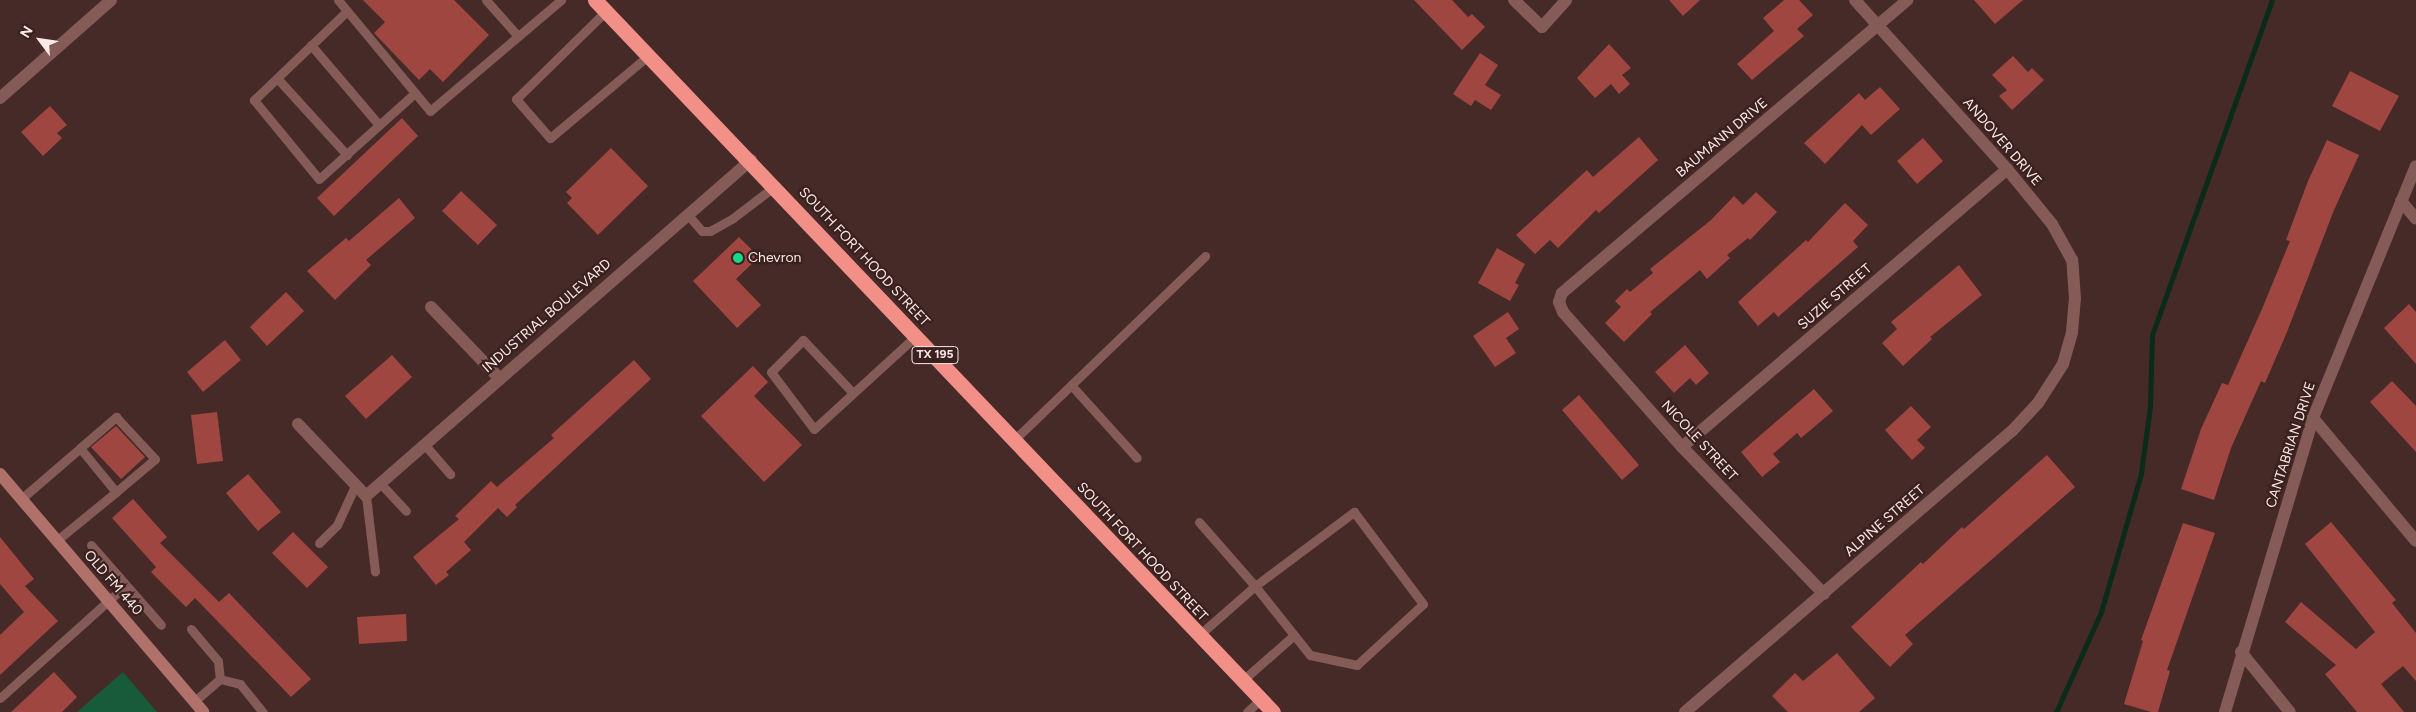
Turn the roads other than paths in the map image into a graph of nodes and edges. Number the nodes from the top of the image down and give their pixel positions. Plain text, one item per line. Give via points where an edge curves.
1 (111, 0) edge
2 (338, 0) edge
3 (486, 0) edge
4 (561, 0) edge
5 (1514, 0) edge
6 (1566, 0) edge
7 (1855, 0) edge
8 (1908, 0) edge
9 (600, 5) edge
10 (346, 11) junction
11 (1878, 26) junction
12 (518, 36) junction
13 (311, 44) junction
14 (649, 55) junction
15 (277, 78) junction
16 (415, 93) junction
17 (0, 98) edge
18 (379, 125) junction
19 (347, 155) junction
20 (751, 160) junction
21 (2416, 166) edge
22 (2007, 169) junction
23 (775, 186) junction
24 (2401, 201) junction
25 (688, 215) junction
26 (2416, 220) edge
27 (1205, 256) dead end
28 (1559, 302) joint
29 (431, 307) dead end
30 (2072, 328) joint
31 (916, 336) junction
32 (499, 378) junction
33 (1071, 385) junction
34 (853, 393) junction
35 (2313, 418) junction
36 (298, 424) dead end
37 (1015, 439) junction
38 (424, 444) junction
39 (1682, 447) junction
40 (80, 448) junction
41 (1137, 458) dead end
42 (450, 474) dead end
43 (1, 477) edge
44 (380, 483) junction
45 (355, 486) junction
46 (116, 492) junction
47 (366, 496) junction
48 (21, 499) junction
49 (406, 511) dead end
50 (1199, 522) dead end
51 (56, 541) junction
52 (2416, 541) edge
53 (319, 543) dead end
54 (91, 545) dead end
55 (374, 572) dead end
56 (126, 585) junction
57 (1256, 586) junction
58 (1824, 594) junction
59 (108, 600) junction
60 (161, 625) dead end
61 (191, 629) dead end
62 (1294, 635) junction
63 (1198, 636) junction
64 (2241, 652) junction
65 (220, 680) junction
66 (1243, 680) junction
67 (0, 698) edge
68 (1262, 699) junction
69 (194, 702) junction
70 (203, 712) edge
71 (263, 712) edge
72 (1247, 712) edge
73 (1274, 712) edge
74 (1685, 712) edge
75 (2225, 712) edge
76 (2290, 712) edge

1 - 17 street
2 - 10 lane
3 - 12 lane
4 - 12 lane
5 - 6 street via 1542,27
7 - 11 street, ANDOVER DRIVE
8 - 11 street, BAUMANN DRIVE
9 - 14 highway, SOUTH FORT HOOD STREET / TX 195
9 - 14 lane via 516,99 550,138
10 - 13 lane
10 - 16 lane
11 - 22 street, ANDOVER DRIVE
11 - 28 street, BAUMANN DRIVE via 1562,294
12 - 16 lane via 430,111
13 - 15 lane
13 - 18 lane
14 - 20 highway, SOUTH FORT HOOD STREET / TX 195
15 - 19 lane
15 - 19 lane via 254,100 319,179
16 - 18 lane
18 - 19 lane
20 - 23 highway, SOUTH FORT HOOD STREET / TX 195
20 - 25 street, INDUSTRIAL BOULEVARD
21 - 24 street, CANTABRIAN DRIVE
22 - 30 street, ANDOVER DRIVE via 2052,224 2072,260 2075,299
22 - 39 street, SUZIE STREET
23 - 25 lane via 710,231 702,231
23 - 31 highway, SOUTH FORT HOOD STREET / TX 195
24 - 26 street
24 - 35 street, CANTABRIAN DRIVE
25 - 32 street, INDUSTRIAL BOULEVARD
27 - 33 lane
28 - 39 street, NICOLE STREET via 1563,312
29 - 32 street
30 - 58 street, ALPINE STREET via 2062,364 2038,404 2012,431
31 - 34 lane
31 - 37 highway, SOUTH FORT HOOD STREET / TX 195
32 - 38 street, INDUSTRIAL BOULEVARD
33 - 37 lane
33 - 41 lane
34 - 34 lane via 814,429 771,372 803,340
35 - 52 street
35 - 64 street, CANTABRIAN DRIVE
36 - 45 street
37 - 63 highway, SOUTH FORT HOOD STREET / TX 195
38 - 42 lane
38 - 44 street, INDUSTRIAL BOULEVARD
39 - 58 street, NICOLE STREET
40 - 46 lane
40 - 46 lane via 116,417 155,459
40 - 48 lane
43 - 48 street, OLD FM 440
44 - 47 street, INDUSTRIAL BOULEVARD
44 - 49 lane
45 - 47 street
45 - 53 lane via 337,525
46 - 51 lane
47 - 55 lane
48 - 51 street, OLD FM 440
50 - 57 lane
51 - 59 street, OLD FM 440
54 - 56 lane
56 - 59 lane
56 - 60 lane
57 - 62 lane
57 - 62 lane via 1354,512 1423,604 1357,665 1310,655
57 - 63 lane
58 - 74 street, ALPINE STREET
59 - 67 lane
59 - 69 street, OLD FM 440
61 - 65 lane via 218,661
62 - 66 lane
63 - 66 highway, SOUTH FORT HOOD STREET / TX 195
64 - 75 street, CANTABRIAN DRIVE
64 - 76 street
65 - 69 lane
65 - 71 lane via 240,684
66 - 68 highway, SOUTH FORT HOOD STREET / TX 195
68 - 72 lane
68 - 73 highway, SOUTH FORT HOOD STREET / TX 195
69 - 70 street, OLD FM 440

